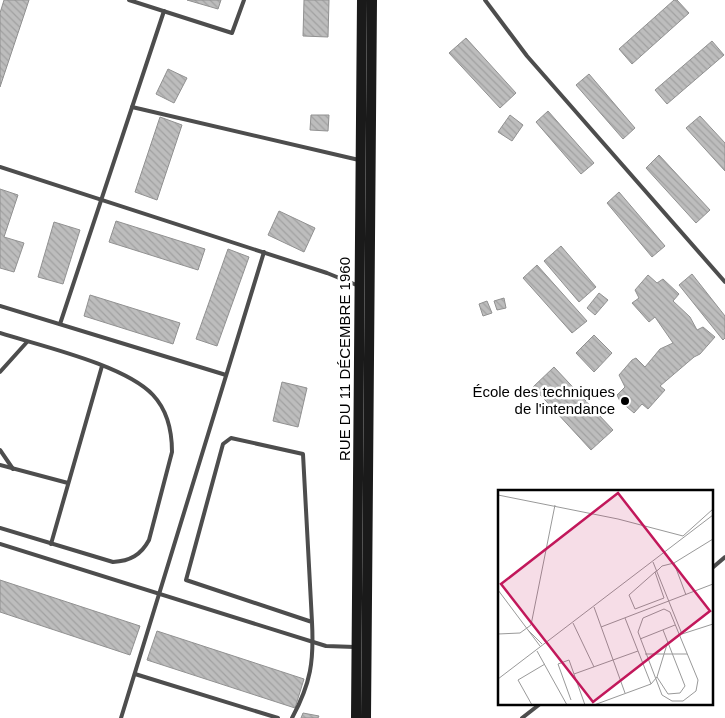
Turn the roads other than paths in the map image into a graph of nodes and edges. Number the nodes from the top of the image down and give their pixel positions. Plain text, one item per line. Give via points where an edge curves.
1 (129, 0) edge
2 (244, 0) edge
3 (362, 0) edge
4 (372, 0) edge
5 (485, 0) edge
6 (164, 11) junction
7 (132, 108) junction
8 (362, 160) junction
9 (0, 167) edge
10 (102, 199) junction
11 (264, 252) junction
12 (725, 282) edge
13 (361, 287) junction
14 (0, 306) edge
15 (60, 324) junction
16 (0, 333) edge
17 (27, 342) junction
18 (102, 366) junction
19 (0, 372) edge
20 (226, 375) junction
21 (0, 450) edge
22 (0, 465) edge
23 (13, 469) junction
24 (68, 483) junction
25 (0, 528) edge
26 (0, 544) edge
27 (51, 544) junction
28 (725, 557) edge
29 (712, 568) edge
30 (159, 594) junction
31 (312, 622) junction
32 (313, 642) junction
33 (358, 647) junction
34 (135, 674) junction
35 (537, 706) edge
36 (121, 718) edge
37 (278, 718) edge
38 (292, 718) edge
39 (356, 718) edge
40 (366, 718) edge
41 (522, 718) edge

1 - 6 lane
2 - 6 lane via 232,33
3 - 8 main road, RUE DU 11 DÉCEMBRE 1960
4 - 40 main road, RUE DU 11 DÉCEMBRE 1960
5 - 12 lane via 527,56
6 - 7 lane
7 - 8 lane
7 - 10 lane
8 - 13 main road, RUE DU 11 DÉCEMBRE 1960
9 - 10 lane
10 - 11 lane
10 - 15 lane
11 - 13 lane
11 - 20 lane
13 - 33 main road, RUE DU 11 DÉCEMBRE 1960
14 - 15 lane
15 - 20 lane
16 - 17 lane
17 - 18 lane
17 - 19 lane
18 - 24 lane
18 - 27 lane via 145,388 161,406 170,428 172,452 149,540 138,554 122,562
20 - 30 lane
21 - 23 lane
22 - 23 lane
23 - 24 lane
24 - 27 lane
25 - 27 lane
26 - 30 lane
28 - 29 lane
30 - 32 lane
30 - 34 lane
31 - 31 lane via 303,454 231,438 223,444 186,580
31 - 32 lane
32 - 33 lane via 326,646
32 - 38 lane via 312,668
33 - 39 main road, RUE DU 11 DÉCEMBRE 1960
34 - 36 lane
34 - 37 lane
35 - 41 lane

